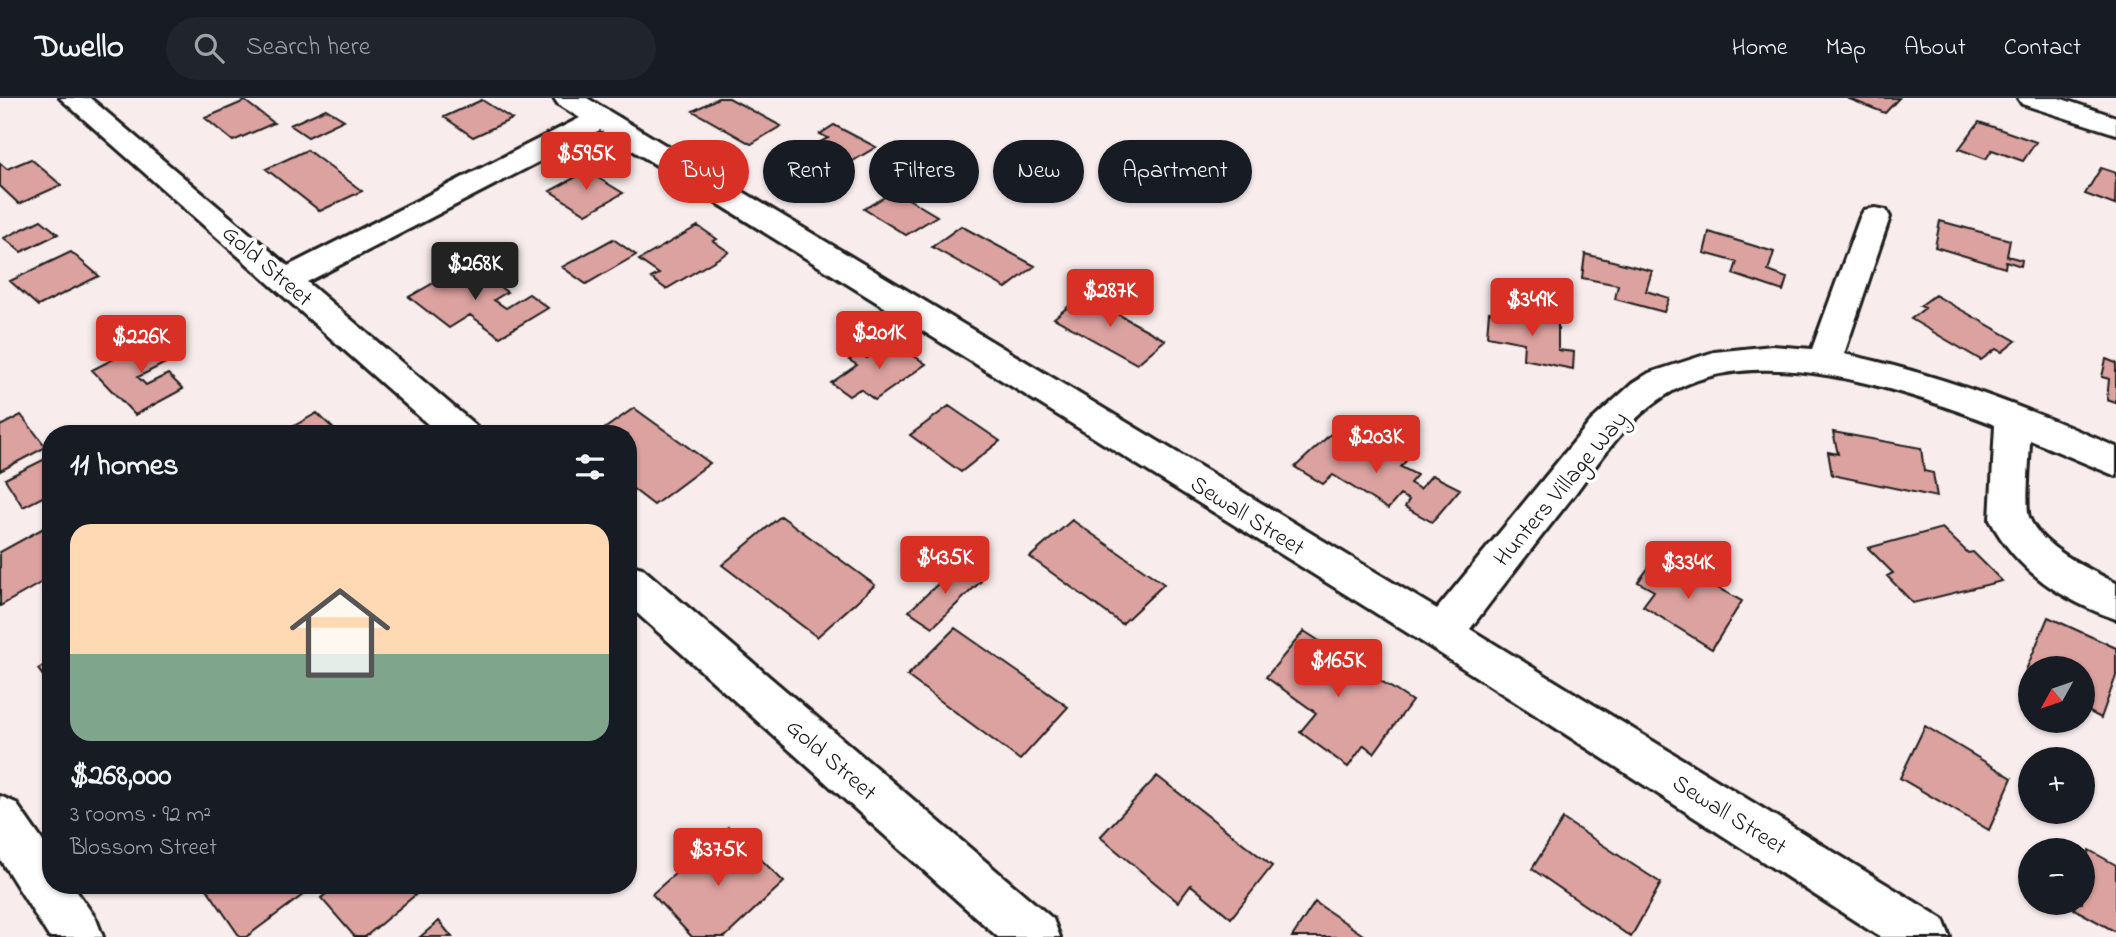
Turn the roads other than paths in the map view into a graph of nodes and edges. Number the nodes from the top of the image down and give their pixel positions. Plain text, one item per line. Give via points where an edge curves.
1 (74, 98) edge
2 (568, 98) edge
3 (2032, 98) edge
4 (601, 118) junction
5 (2116, 126) edge
6 (1875, 217) dead end
7 (286, 280) junction
8 (1824, 363) junction
9 (2013, 417) junction
10 (452, 425) edge
11 (2116, 461) edge
12 (637, 588) edge
13 (2116, 602) edge
14 (1442, 634) junction
15 (0, 818) edge
16 (42, 882) edge
17 (50, 894) edge
18 (78, 937) edge
19 (1035, 937) edge
20 (1925, 937) edge

1 - 7 street, Gold Street
2 - 4 street, Sewall Street
3 - 5 street
4 - 7 street
4 - 14 street, Sewall Street
6 - 8 street
7 - 10 street, Gold Street
8 - 9 street, Hunters Village Way via 1897,376
8 - 14 street, Hunters Village Way via 1742,360 1698,368 1660,382 1604,430
9 - 11 street, Hunters Village Way
9 - 13 street via 2010,520 2036,556
12 - 19 street, Gold Street
14 - 20 street, Sewall Street
15 - 16 street
17 - 18 street

